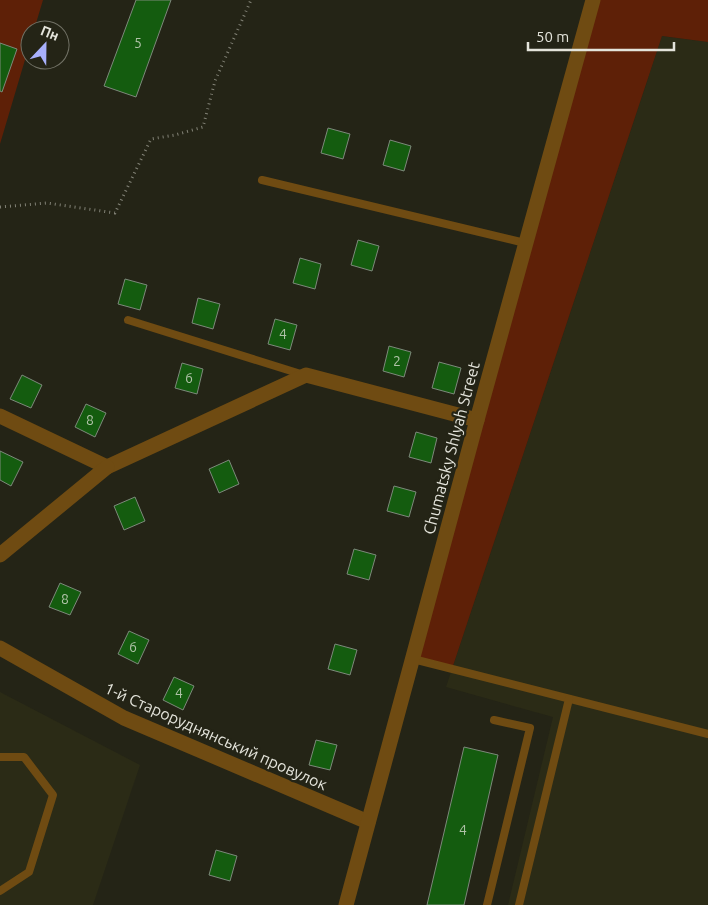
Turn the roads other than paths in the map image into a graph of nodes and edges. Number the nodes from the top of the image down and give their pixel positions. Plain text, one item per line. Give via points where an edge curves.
1 (593, 0) edge
2 (262, 180) dead end
3 (525, 244) junction
4 (128, 320) dead end
5 (306, 375) junction
6 (0, 416) edge
7 (477, 420) junction
8 (107, 467) junction
9 (0, 555) edge
10 (0, 648) edge
11 (413, 659) junction
12 (570, 699) junction
13 (494, 720) dead end
14 (708, 734) edge
15 (0, 757) edge
16 (368, 822) junction
17 (0, 891) edge
18 (346, 905) edge
19 (487, 905) edge
20 (519, 905) edge

1 - 3 street, Chumatsky Shlyah Street
2 - 3 lane
3 - 7 street, Chumatsky Shlyah Street
4 - 5 lane
5 - 7 street
5 - 8 street
6 - 8 street
7 - 11 street, Chumatsky Shlyah Street
8 - 9 street
10 - 16 street, 1-й Староруднянський провулок via 124,718
11 - 12 lane
11 - 16 street, Chumatsky Shlyah Street
12 - 14 lane
12 - 20 lane
13 - 19 lane via 530,728
15 - 17 lane via 24,758 53,795 29,872
16 - 18 street, Chumatsky Shlyah Street

